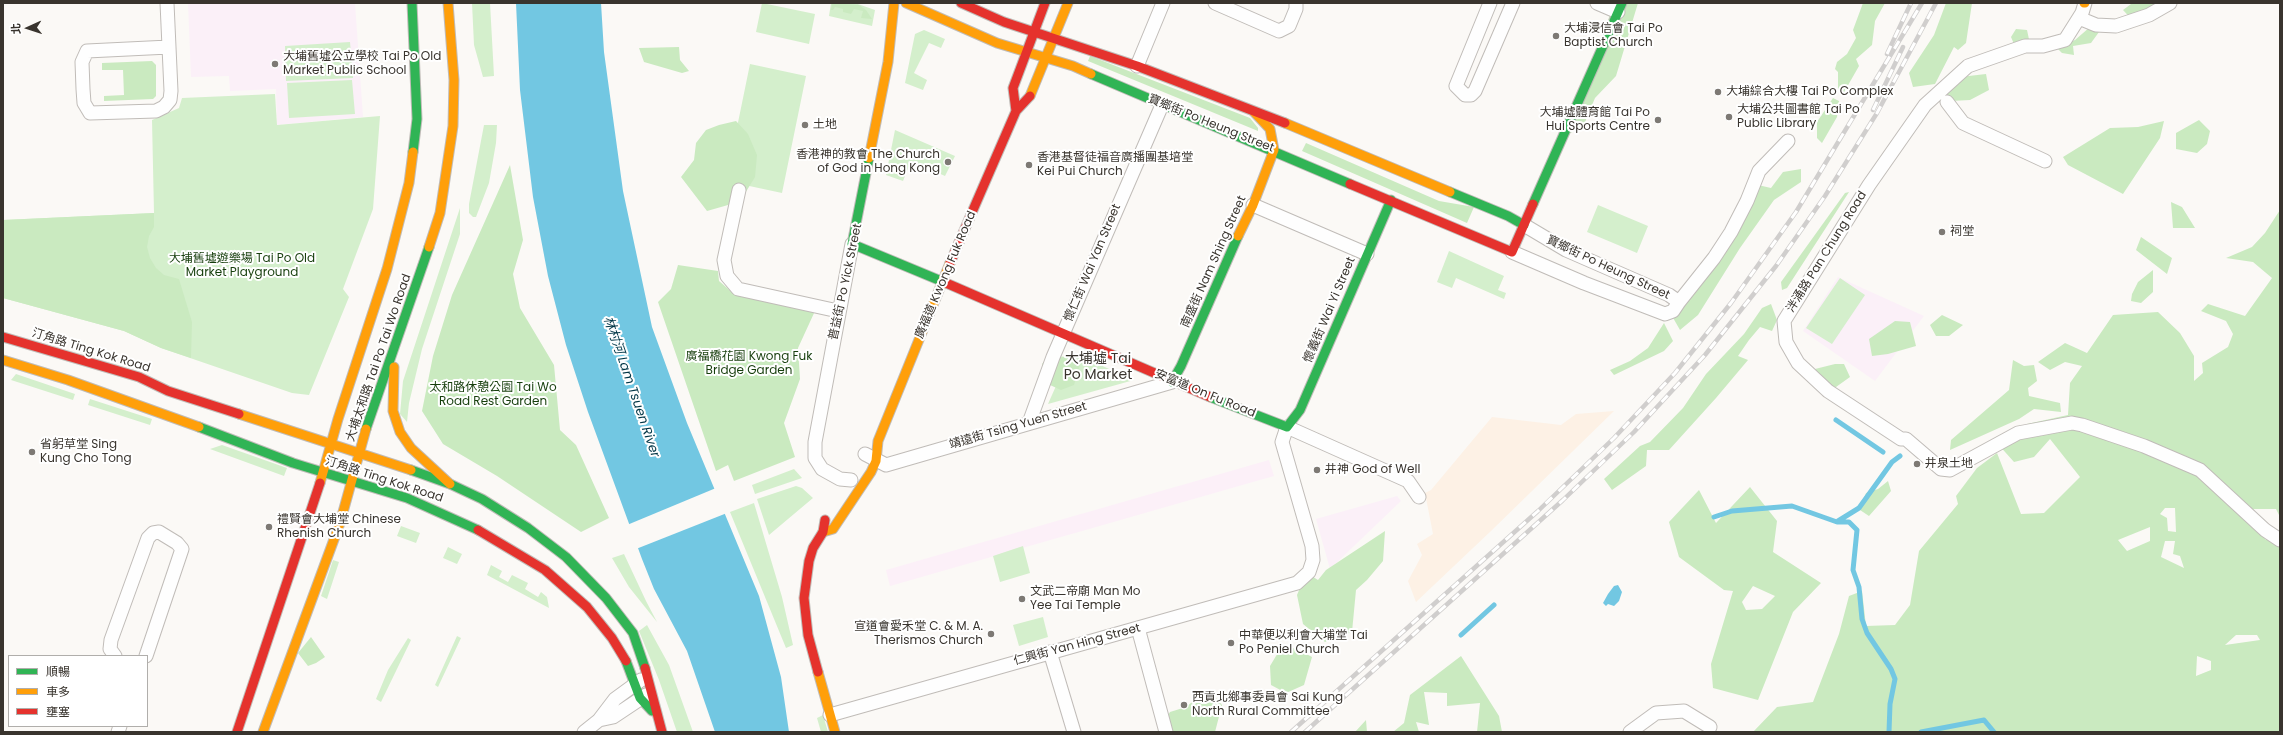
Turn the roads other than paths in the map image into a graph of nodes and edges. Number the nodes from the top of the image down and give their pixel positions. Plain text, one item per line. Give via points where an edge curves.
1 (167, 3) edge
2 (412, 3) edge
3 (448, 3) edge
4 (894, 3) edge
5 (961, 3) edge
6 (1044, 3) edge
7 (1068, 3) edge
8 (1163, 3) edge
9 (1215, 3) edge
10 (1296, 3) edge
11 (1490, 3) edge
12 (1514, 3) edge
13 (1597, 3) edge
14 (2085, 3) edge
15 (2170, 3) edge
16 (905, 6) edge
17 (1620, 8) edge
18 (2079, 18) junction
19 (902, 24) dead end
20 (1034, 31) junction
21 (1054, 37) junction
22 (169, 47) junction
23 (1027, 52) junction
24 (1047, 58) junction
25 (888, 62) junction
26 (1137, 66) junction
27 (1947, 102) dead end
28 (1162, 105) junction
29 (1016, 111) junction
30 (1254, 112) junction
31 (1788, 141) dead end
32 (1274, 150) junction
33 (2045, 161) dead end
34 (739, 190) dead end
35 (1391, 200) junction
36 (1253, 205) junction
37 (1524, 225) junction
38 (852, 244) junction
39 (1512, 252) junction
40 (1367, 254) junction
41 (942, 281) junction
42 (1679, 302) junction
43 (838, 311) junction
44 (1063, 334) junction
45 (3, 337) edge
46 (396, 342) junction
47 (3, 360) edge
48 (1172, 382) junction
49 (1030, 423) junction
50 (1287, 427) junction
51 (330, 445) junction
52 (359, 454) junction
53 (868, 459) junction
54 (322, 472) junction
55 (352, 481) junction
56 (850, 482) dead end
57 (450, 484) junction
58 (1419, 497) dead end
59 (831, 510) dead end
60 (823, 532) junction
61 (2280, 540) edge
62 (1138, 628) junction
63 (1050, 652) junction
64 (114, 655) edge
65 (146, 655) edge
66 (647, 675) junction
67 (635, 684) junction
68 (645, 695) junction
69 (830, 714) junction
70 (599, 720) junction
71 (1710, 727) dead end
72 (237, 732) edge
73 (263, 732) edge
74 (584, 732) edge
75 (662, 732) edge
76 (835, 732) edge
77 (1074, 732) edge
78 (1166, 732) edge
79 (1630, 732) edge

1 - 22 street
2 - 51 main road, 大埔太和路 Tai Po Tai Wo Road via 417,118 409,183 381,287
3 - 46 main road, 大埔太和路 Tai Po Tai Wo Road via 454,80 453,126 446,179 440,214
4 - 25 main road, 普益街 Po Yick Street
5 - 20 main road, 寶鄉街 Po Heung Street via 1004,22
6 - 20 main road
7 - 21 main road, 廣福道 Kwong Fuk Road
8 - 26 street
9 - 10 street via 1279,30 1289,26
11 - 12 street via 1456,86 1465,95 1475,91
13 - 17 street
14 - 18 street, 泮涌路 Pan Chung Road
15 - 18 street via 2149,15 2116,26 2096,25
16 - 23 main road, 寶鄉街 Po Heung Street via 997,43
17 - 37 main road
18 - 61 street, 泮涌路 Pan Chung Road via 2066,40 2043,46 2024,46 1968,66 1926,105 1868,185 1787,315 1784,321 1786,342 1798,363 1828,391 1901,439 1906,439 1941,469 1950,470 2018,433 2072,423 2082,425 2144,446 2200,470 2265,530
19 - 25 main road, 普益街 Po Yick Street
20 - 21 main road, 寶鄉街 Po Heung Street
20 - 23 main road
21 - 24 main road, 廣福道 Kwong Fuk Road
21 - 26 main road, 寶鄉街 Po Heung Street
22 - 22 street via 171,91 170,100 164,107 156,111 90,113 84,103 82,62 86,51
23 - 24 main road, 寶鄉街 Po Heung Street
23 - 29 main road via 1013,88
24 - 28 main road, 寶鄉街 Po Heung Street via 1073,66
24 - 29 main road, 廣福道 Kwong Fuk Road via 1032,94
25 - 38 main road, 普益街 Po Yick Street
26 - 30 main road, 寶鄉街 Po Heung Street
27 - 33 street via 1963,123
28 - 32 main road, 寶鄉街 Po Heung Street
28 - 44 street, 懷仁街 Wai Yan Street
29 - 41 main road, 廣福道 Kwong Fuk Road
30 - 32 main road via 1270,129
30 - 37 main road, 寶鄉街 Po Heung Street via 1304,129
31 - 42 street via 1759,171 1731,232
32 - 35 main road, 寶鄉街 Po Heung Street
32 - 36 main road, 南盛街 Nam Shing Street
34 - 43 street via 724,260 726,276 738,289
35 - 39 main road, 寶鄉街 Po Heung Street
35 - 40 main road, 懷義街 Wai Yi Street
36 - 40 street
36 - 48 main road, 南盛街 Nam Shing Street
37 - 39 main road
37 - 42 street, 寶鄉街 Po Heung Street via 1566,250 1669,295
38 - 41 main road, 安富道 On Fu Road
38 - 43 street, 普益街 Po Yick Street
39 - 42 street, 寶鄉街 Po Heung Street via 1665,314 1673,312
40 - 50 main road, 懷義街 Wai Yi Street via 1300,410
41 - 44 main road, 安富道 On Fu Road
41 - 53 main road, 廣福道 Kwong Fuk Road via 878,441
43 - 56 street, 普益街 Po Yick Street via 815,442 815,458 822,470
44 - 48 main road, 安富道 On Fu Road
44 - 49 street, 懷仁街 Wai Yan Street
45 - 51 main road, 汀角路 Ting Kok Road via 138,377 168,391
46 - 52 main road, 大埔太和路 Tai Po Tai Wo Road
46 - 57 main road via 393,411 397,426 411,448
47 - 54 main road, 汀角路 Ting Kok Road via 68,380
48 - 49 street, 靖遠街 Tsing Yuen Street
48 - 50 main road, 安富道 On Fu Road
49 - 53 street, 靖遠街 Tsing Yuen Street via 886,465
50 - 58 street, 安富道 On Fu Road via 1408,481
50 - 62 street, 仁興街 Yan Hing Street via 1282,442 1312,546 1313,560 1308,572 1297,583
51 - 52 main road, 汀角路 Ting Kok Road
51 - 54 main road, 大埔太和路 Tai Po Tai Wo Road
52 - 55 main road, 大埔太和路 Tai Po Tai Wo Road
52 - 57 main road, 汀角路 Ting Kok Road
53 - 60 main road, 廣福道 Kwong Fuk Road via 871,472 833,529
54 - 55 main road, 汀角路 Ting Kok Road
54 - 72 main road, 大埔太和路 Tai Po Tai Wo Road via 298,553
55 - 67 main road, 汀角路 Ting Kok Road via 450,515 544,570 587,607 612,638 627,663
55 - 73 main road, 大埔太和路 Tai Po Tai Wo Road via 340,523
57 - 66 main road, 汀角路 Ting Kok Road via 482,499 528,528 566,557 606,598 626,624 640,650
59 - 60 main road, 廣福道 Kwong Fuk Road via 824,521
60 - 69 main road, 廣福道 Kwong Fuk Road via 813,548 805,574 804,598 808,635
62 - 63 street, 仁興街 Yan Hing Street
62 - 78 street
63 - 69 street, 仁興街 Yan Hing Street
63 - 77 street
64 - 65 street via 110,649 111,640 148,538 159,532 177,543 182,550
66 - 67 street
66 - 68 main road, 汀角路 Ting Kok Road
67 - 68 main road, 汀角路 Ting Kok Road
67 - 70 street via 611,703
68 - 70 street via 612,717
68 - 75 main road, 汀角路 Ting Kok Road via 657,716
69 - 76 main road, 廣福道 Kwong Fuk Road
70 - 74 street
71 - 79 street via 1684,711 1656,714

